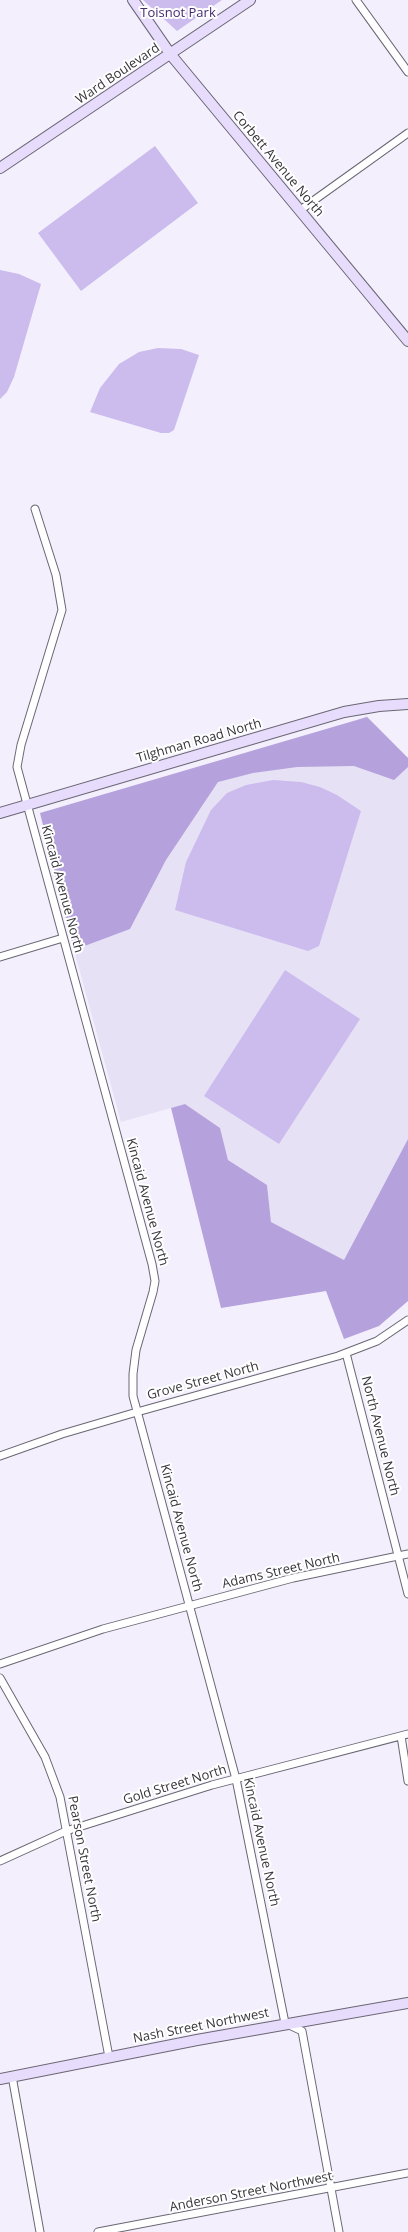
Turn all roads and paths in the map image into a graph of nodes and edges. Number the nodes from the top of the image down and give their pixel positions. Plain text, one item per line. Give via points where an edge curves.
1 (133, 0) edge
2 (250, 0) edge
3 (356, 0) edge
4 (171, 55) junction
5 (408, 72) edge
6 (408, 133) edge
7 (0, 168) edge
8 (299, 211) junction
9 (408, 341) edge
10 (35, 509) dead end
11 (408, 704) edge
12 (27, 804) junction
13 (0, 813) edge
14 (63, 938) junction
15 (0, 957) edge
16 (408, 1320) edge
17 (346, 1353) junction
18 (136, 1412) junction
19 (0, 1456) edge
20 (408, 1554) edge
21 (398, 1557) junction
22 (408, 1594) edge
23 (189, 1606) junction
24 (0, 1664) edge
25 (0, 1678) edge
26 (404, 1735) edge
27 (236, 1779) junction
28 (408, 1780) edge
29 (66, 1831) junction
30 (0, 1861) edge
31 (408, 2003) edge
32 (285, 2023) junction
33 (109, 2057) junction
34 (12, 2076) junction
35 (0, 2079) edge
36 (408, 2173) edge
37 (331, 2189) junction
38 (40, 2232) edge
39 (98, 2232) edge
40 (339, 2232) edge

1 - 4 street, Corbett Avenue North
2 - 4 street, Ward Boulevard
3 - 5 street
4 - 7 street, Ward Boulevard
4 - 8 street, Corbett Avenue North
6 - 8 street
8 - 9 street, Corbett Avenue North
10 - 12 street, Kincaid Avenue North via 56,575 62,610 18,758 17,767
11 - 12 street, Tilghman Road North via 344,712
12 - 13 street, Tilghman Road North
12 - 14 street, Kincaid Avenue North
14 - 15 street
14 - 18 street, Kincaid Avenue North via 155,1281 136,1350 133,1396
16 - 17 street, Grove Street North via 376,1341
17 - 18 street, Grove Street North
17 - 21 street, North Avenue North
18 - 19 street, Grove Street North
18 - 23 street, Kincaid Avenue North
20 - 21 street, Adams Street North
21 - 22 street, North Avenue North
21 - 23 street, Adams Street North via 293,1578
23 - 24 street, Adams Street North via 103,1629
23 - 27 street, Kincaid Avenue North
25 - 29 street, Pearson Street North via 51,1770
26 - 27 street, Gold Street North
26 - 28 street
27 - 29 street, Gold Street North
27 - 32 street, Kincaid Avenue North
29 - 30 street, Gold Street North
29 - 33 street, Pearson Street North
31 - 32 street, Nash Street Northwest
32 - 33 street, Nash Street Northwest
32 - 37 street via 302,2031
33 - 34 street, Nash Street Northwest
34 - 35 street, Nash Street Northwest
34 - 38 street
36 - 37 street, Anderson Street Northwest
37 - 39 street, Anderson Street Northwest
37 - 40 street

